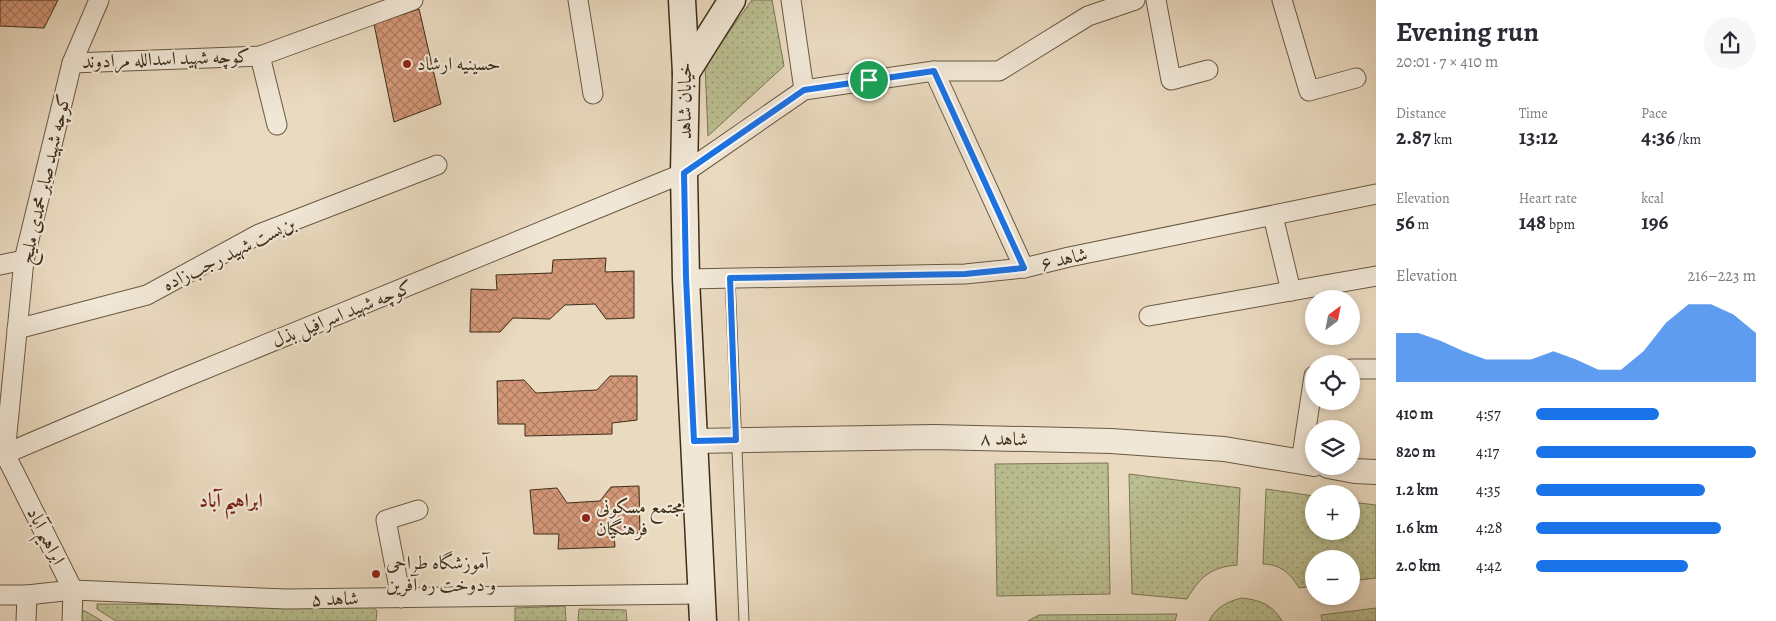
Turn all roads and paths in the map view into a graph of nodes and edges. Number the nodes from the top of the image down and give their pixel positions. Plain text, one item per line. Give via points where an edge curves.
1 (99, 0) edge
2 (414, 0) edge
3 (578, 0) edge
4 (682, 0) edge
5 (732, 0) edge
6 (791, 0) edge
7 (1135, 0) edge
8 (1156, 0) edge
9 (1282, 0) edge
10 (260, 56) junction
11 (72, 63) junction
12 (1208, 70) dead end
13 (934, 71) junction
14 (686, 73) junction
15 (1356, 78) dead end
16 (804, 90) junction
17 (593, 94) dead end
18 (277, 125) dead end
19 (437, 165) dead end
20 (684, 173) junction
21 (1376, 194) edge
22 (1273, 216) junction
23 (24, 260) junction
24 (0, 265) edge
25 (1024, 268) junction
26 (1376, 276) edge
27 (686, 278) junction
28 (730, 278) junction
29 (1291, 292) junction
30 (1149, 316) dead end
31 (16, 329) junction
32 (1360, 369) edge
33 (1376, 369) edge
34 (736, 440) junction
35 (694, 441) junction
36 (2, 455) edge
37 (1305, 463) edge
38 (1360, 471) edge
39 (1376, 472) edge
40 (418, 510) dead end
41 (73, 590) junction
42 (701, 594) junction
43 (0, 595) edge
44 (27, 596) junction
45 (401, 598) junction
46 (26, 621) edge
47 (72, 621) edge
48 (703, 621) edge
49 (744, 621) edge

1 - 11 street, کوچه شهید صابر محمدی ملیح
2 - 10 street, کوچه شهید اسدالله مرادوند
3 - 17 street
4 - 14 main road, خیابان شاهد
5 - 14 main road
6 - 16 street
7 - 13 street via 1088,16 999,70
8 - 12 street via 1171,80
9 - 15 street via 1310,91
10 - 11 street, کوچه شهید اسدالله مرادوند
10 - 18 street, کوچه شهید اسدالله مرادوند
11 - 23 street, کوچه شهید صابر محمدی ملیح
13 - 16 street
13 - 25 street
14 - 20 main road, خیابان شاهد
16 - 20 street, کوچه شهید اسرافیل بذل
19 - 31 street, بن‌بست شهید رجب‌زاده via 259,234 147,295
20 - 27 main road, خیابان شاهد
20 - 36 street, کوچه شهید اسرافیل بذل
21 - 22 street, شاهد ۶
22 - 25 street, شاهد ۶
22 - 29 street
23 - 24 street
23 - 31 street, کوچه شهید صابر محمدی ملیح
25 - 28 street, شاهد ۶ via 965,274
26 - 29 street
27 - 28 street, شاهد ۶
27 - 35 main road, خیابان شاهد
28 - 34 lane
29 - 30 street
31 - 36 street, کوچه شهید صابر محمدی ملیح
32 - 33 street
34 - 35 street, شاهد ۸
34 - 37 street, شاهد ۸ via 934,437 1111,441 1224,449
34 - 49 lane
35 - 42 main road, خیابان شاهد
36 - 41 street, ابراهیم آباد
38 - 39 street
40 - 45 street via 386,520
41 - 44 street, شاهد ۵
41 - 45 street, شاهد ۵ via 286,599
41 - 47 street, ابراهیم آباد
42 - 45 street, شاهد ۵
42 - 48 main road, خیابان شاهد
43 - 44 street, شاهد ۵
44 - 46 street

